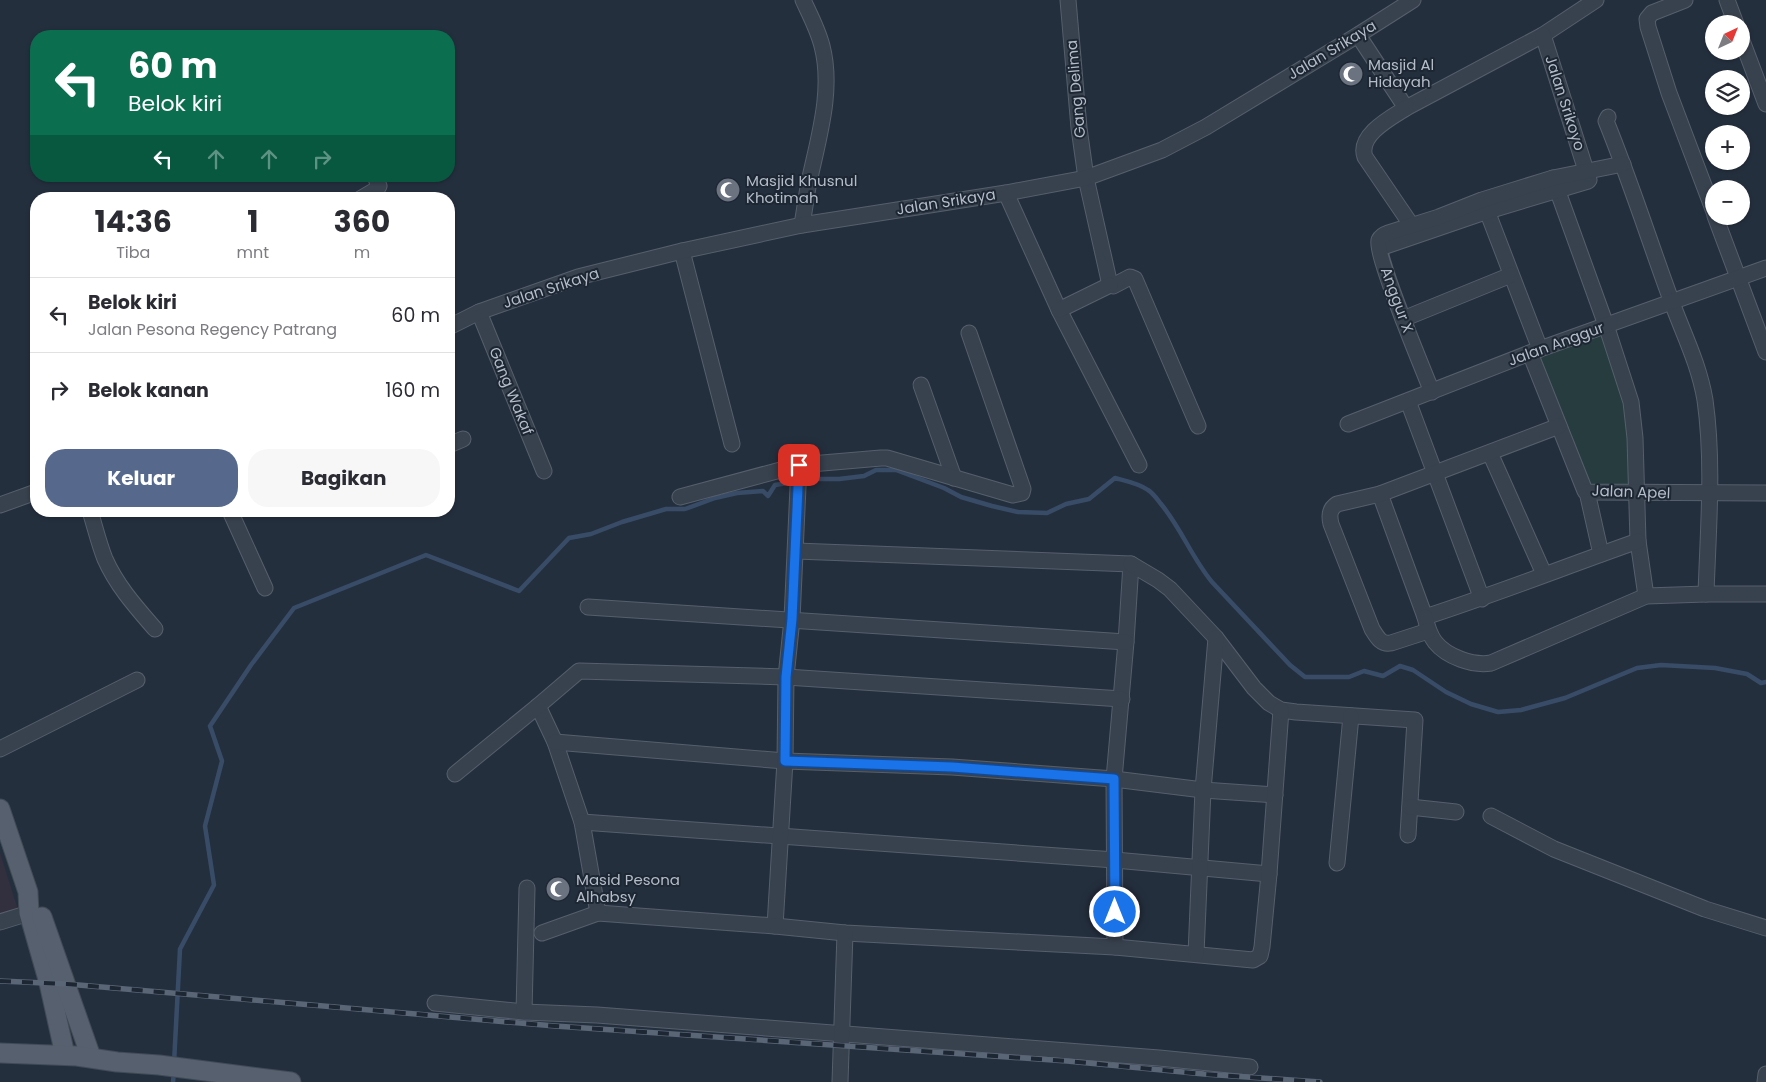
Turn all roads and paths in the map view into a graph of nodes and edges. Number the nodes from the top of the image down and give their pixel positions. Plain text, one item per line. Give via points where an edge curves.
1 (803, 0) edge
2 (1068, 0) edge
3 (1596, 0) edge
4 (1685, 0) edge
5 (1727, 0) edge
6 (1407, 2) edge
7 (1733, 15) edge
8 (1358, 35) junction
9 (1543, 35) junction
10 (1749, 60) edge
11 (1766, 104) edge
12 (1406, 108) junction
13 (1608, 116) dead end
14 (1624, 164) junction
15 (1586, 171) junction
16 (1086, 178) junction
17 (377, 182) edge
18 (1555, 184) junction
19 (1705, 189) edge
20 (372, 192) edge
21 (1006, 192) junction
22 (1485, 205) junction
23 (802, 224) junction
24 (1719, 225) edge
25 (1412, 226) junction
26 (1380, 248) junction
27 (682, 251) junction
28 (1766, 268) edge
29 (1511, 275) junction
30 (1739, 278) junction
31 (1110, 285) junction
32 (1672, 302) junction
33 (1059, 310) junction
34 (479, 312) junction
35 (1403, 319) junction
36 (455, 324) edge
37 (1606, 325) junction
38 (968, 333) dead end
39 (1535, 351) junction
40 (1766, 352) edge
41 (921, 385) dead end
42 (1432, 392) junction
43 (1408, 401) junction
44 (1348, 424) dead end
45 (1198, 426) dead end
46 (1559, 426) junction
47 (732, 444) dead end
48 (1490, 452) junction
49 (1139, 466) dead end
50 (799, 468) junction
51 (544, 471) dead end
52 (1435, 474) junction
53 (954, 478) junction
54 (1587, 492) junction
55 (1766, 493) edge
56 (30, 494) edge
57 (1380, 494) junction
58 (1637, 494) junction
59 (1709, 494) junction
60 (680, 497) dead end
61 (0, 505) edge
62 (92, 517) edge
63 (233, 517) edge
64 (1638, 541) junction
65 (796, 551) junction
66 (1601, 554) junction
67 (1131, 564) junction
68 (1544, 574) junction
69 (265, 588) dead end
70 (1706, 594) junction
71 (1766, 594) edge
72 (1646, 596) junction
73 (1482, 599) junction
74 (588, 607) dead end
75 (792, 619) junction
76 (1427, 624) junction
77 (154, 629) dead end
78 (1216, 638) junction
79 (1126, 642) junction
80 (786, 677) junction
81 (137, 680) dead end
82 (1122, 699) junction
83 (538, 706) junction
84 (1281, 710) junction
85 (1351, 716) junction
86 (555, 742) junction
87 (0, 749) edge
88 (785, 761) junction
89 (455, 774) dead end
90 (1114, 779) junction
91 (1203, 790) junction
92 (1275, 795) junction
93 (1410, 807) junction
94 (0, 809) edge
95 (1456, 812) dead end
96 (1491, 816) dead end
97 (582, 822) junction
98 (1408, 835) dead end
99 (780, 836) junction
100 (1115, 860) junction
101 (1337, 863) dead end
102 (1199, 867) junction
103 (1269, 874) junction
104 (527, 888) dead end
105 (28, 892) junction
106 (29, 913) junction
107 (598, 913) junction
108 (0, 922) edge
109 (775, 926) junction
110 (1766, 928) edge
111 (542, 933) dead end
112 (845, 933) junction
113 (1115, 947) junction
114 (1196, 954) junction
115 (435, 1003) dead end
116 (524, 1012) junction
117 (841, 1033) junction
118 (0, 1053) edge
119 (78, 1056) junction
120 (1250, 1067) dead end
121 (1766, 1074) edge
122 (286, 1082) edge
123 (840, 1082) edge
124 (1765, 1082) edge

1 - 23 street via 817,30 826,75 819,143
2 - 16 street, Gang Delima
3 - 9 street
4 - 19 street via 1652,13 1647,19 1668,93
5 - 7 street
6 - 8 street, Jalan Srikaya
8 - 12 street
8 - 16 street, Jalan Srikaya via 1171,145
9 - 12 street
9 - 15 street, Jalan Srikoyo
10 - 11 street
12 - 25 street via 1370,135 1364,153
13 - 14 street via 1606,121
14 - 15 street
14 - 32 street
15 - 18 street
16 - 21 street, Jalan Srikaya
16 - 31 street, Gang Delima
17 - 20 street via 379,186
18 - 22 street
18 - 37 street
21 - 23 street, Jalan Srikaya
21 - 33 street
22 - 25 street
22 - 26 street
22 - 29 street, Jalan Apel
23 - 27 street, Jalan Srikaya
24 - 30 street
25 - 26 street, Anggur X via 1384,235 1379,240
26 - 35 street, Anggur X
27 - 34 street, Jalan Srikaya via 578,277
27 - 47 street
28 - 30 street, Jalan Anggur
29 - 35 street
29 - 39 street, Jalan Apel
30 - 32 street, Jalan Anggur
30 - 40 street
31 - 33 street
31 - 45 street via 1130,277 1135,279
32 - 37 street, Jalan Anggur
32 - 59 street via 1697,363 1705,399 1709,434
33 - 49 street
34 - 36 street, Jalan Srikaya
34 - 51 street, Gang Wakaf
35 - 42 street, Anggur X
37 - 39 street, Jalan Anggur
37 - 58 street via 1631,402 1636,438
38 - 53 street via 1023,488 1022,493 1013,495
39 - 42 street, Jalan Anggur
39 - 46 street, Jalan Apel
41 - 53 street
42 - 43 street, Jalan Anggur
43 - 44 street, Jalan Anggur
43 - 52 street
46 - 48 street
46 - 54 street, Jalan Apel
48 - 52 street
48 - 68 street
50 - 53 street via 887,458
50 - 60 street
50 - 65 street
52 - 57 street
52 - 73 street
54 - 58 street, Jalan Apel
54 - 66 street
55 - 59 street, Jalan Apel
56 - 61 street
57 - 76 street
57 - 76 street via 1337,504 1330,512 1331,524 1372,629 1379,639 1391,643
58 - 59 street, Jalan Apel
58 - 64 street
59 - 70 street
62 - 77 street via 113,575
63 - 69 street
64 - 66 street
64 - 72 street
65 - 67 street
65 - 75 street
66 - 68 street
67 - 78 street via 1170,589
67 - 79 street
68 - 73 street
70 - 71 street
70 - 72 street
72 - 76 street via 1482,665 1463,661 1445,650 1435,642
73 - 76 street
74 - 75 street
75 - 79 street
75 - 80 street
78 - 84 street via 1254,688
78 - 91 street
79 - 82 street
80 - 82 street
80 - 83 street via 579,670
80 - 88 street
81 - 87 street
82 - 90 street
83 - 86 street
83 - 89 street
84 - 85 street
84 - 92 street
85 - 93 street via 1415,720
85 - 101 street
86 - 88 street
86 - 97 street
88 - 90 street via 952,767
88 - 99 street
90 - 91 street
90 - 100 street
91 - 92 street
91 - 102 street
92 - 103 street
93 - 95 street
93 - 98 street
94 - 105 main road
96 - 110 street via 1554,849 1705,909
97 - 99 street
97 - 107 street
99 - 100 street
99 - 109 street
100 - 102 street
100 - 113 street
102 - 103 street
102 - 114 street
103 - 114 street via 1260,956 1251,961
104 - 116 street
105 - 106 main road
105 - 119 main road via 39,910
106 - 108 street
106 - 119 main road via 49,983
107 - 109 street
107 - 111 street
109 - 112 street
112 - 113 street
112 - 117 street
113 - 114 street
115 - 116 street
116 - 117 street via 597,1014
117 - 120 street
117 - 123 street
118 - 119 main road
119 - 122 main road
121 - 124 street

